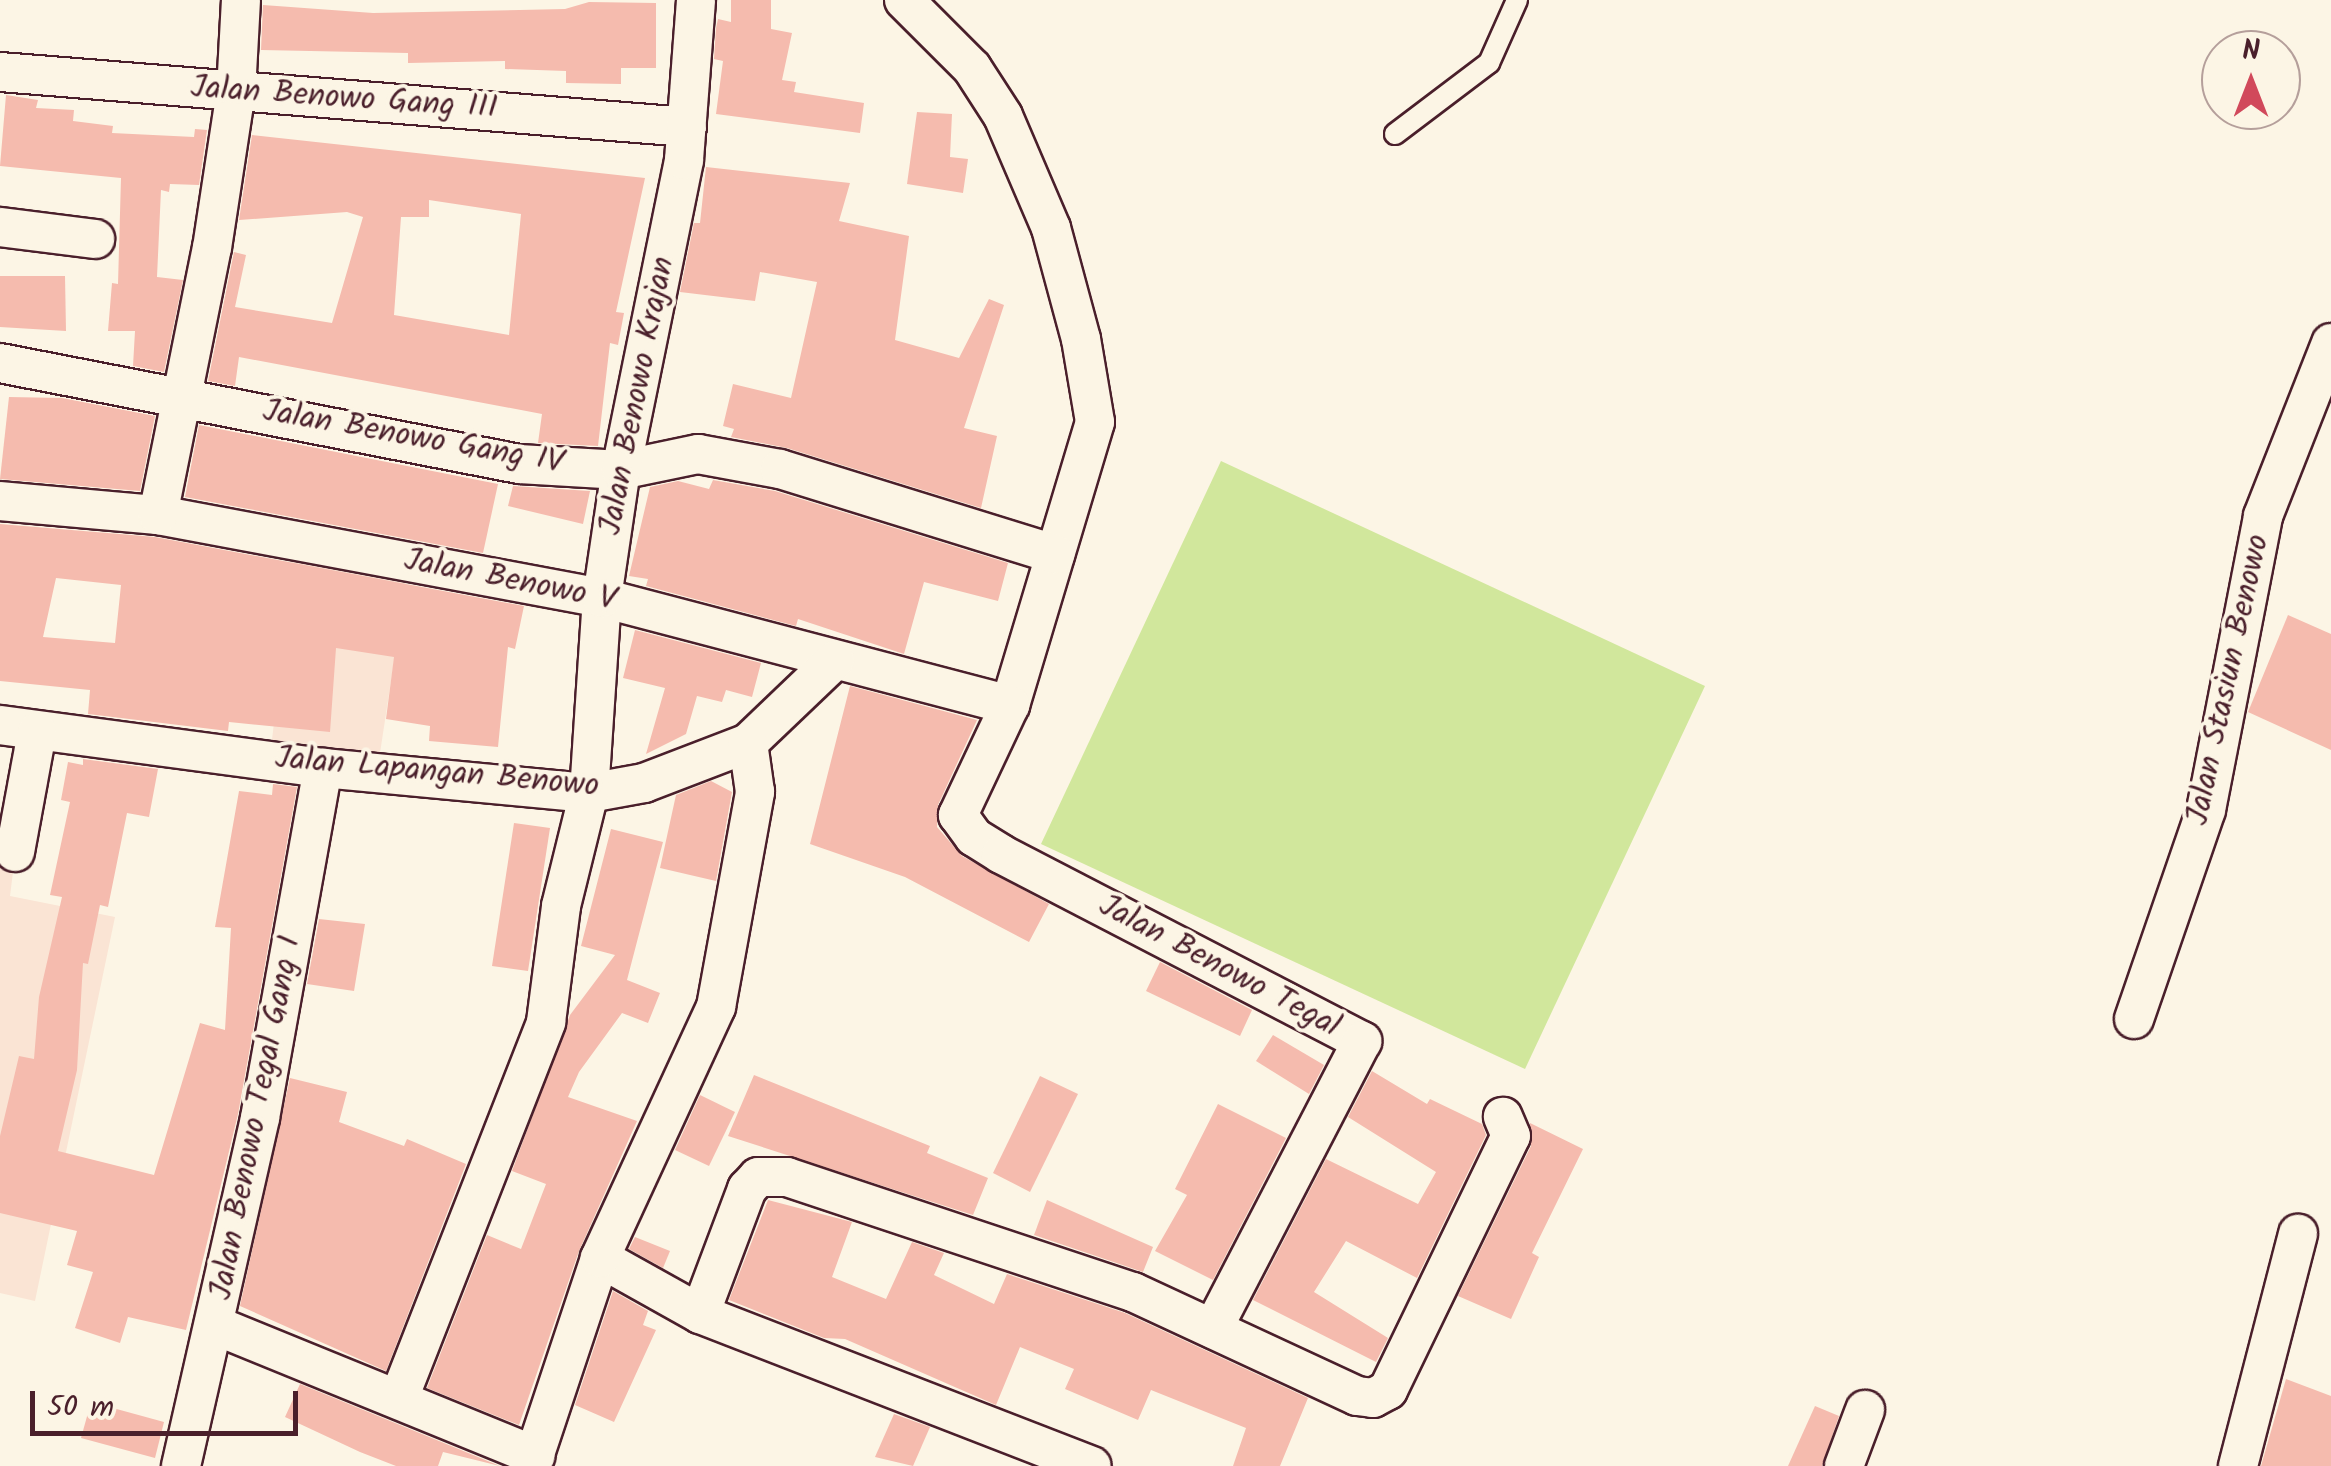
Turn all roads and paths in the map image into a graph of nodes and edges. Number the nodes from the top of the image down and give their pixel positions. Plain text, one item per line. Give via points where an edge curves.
1 (241, 0) edge
2 (696, 0) edge
3 (904, 0) edge
4 (1517, 0) edge
5 (0, 72) edge
6 (236, 92) junction
7 (687, 127) junction
8 (1395, 134) dead end
9 (0, 227) edge
10 (95, 239) dead end
11 (2331, 343) edge
12 (0, 363) edge
13 (185, 398) junction
14 (621, 470) junction
15 (0, 501) edge
16 (158, 515) junction
17 (1055, 554) junction
18 (602, 598) junction
19 (835, 660) junction
20 (1010, 706) junction
21 (0, 724) edge
22 (37, 732) junction
23 (748, 743) junction
24 (322, 768) junction
25 (589, 793) junction
26 (15, 852) dead end
27 (2134, 1019) dead end
28 (1504, 1117) dead end
29 (2298, 1234) dead end
30 (600, 1258) junction
31 (700, 1314) junction
32 (217, 1326) junction
33 (1213, 1329) junction
34 (399, 1398) junction
35 (1865, 1410) dead end
36 (533, 1461) edge
37 (181, 1466) edge
38 (1092, 1466) edge
39 (1844, 1466) edge
40 (2238, 1466) edge

1 - 6 street
2 - 7 street, Jalan Benowo Krajan
3 - 17 street via 972,68 1003,116 1056,246 1095,422
4 - 8 lane via 1489,63
5 - 6 street, Jalan Benowo Gang III
6 - 7 street, Jalan Benowo Gang III
6 - 13 street
7 - 14 street, Jalan Benowo Krajan
9 - 10 street
11 - 27 street, Jalan Stasiun Benowo via 2264,516 2206,810
12 - 13 street, Jalan Benowo Gang IV
13 - 14 street, Jalan Benowo Gang IV via 520,464
13 - 16 street
14 - 17 street, Jalan Benowo Gang IV via 698,454 780,468
14 - 18 street, Jalan Benowo Krajan
15 - 16 street, Jalan Benowo V
16 - 18 street, Jalan Benowo V
17 - 20 street
18 - 19 street, Jalan Benowo V
18 - 25 street, Jalan Benowo Krajan
19 - 20 street, Jalan Benowo V
19 - 23 street, Jalan Lapangan Benowo
20 - 33 street, Jalan Benowo Tegal via 958,815 974,837 1362,1041
21 - 22 street, Jalan Lapangan Benowo
22 - 24 street, Jalan Lapangan Benowo via 94,732
22 - 26 street
23 - 25 street, Jalan Lapangan Benowo via 644,783
23 - 30 street via 755,792 716,1008
24 - 25 street, Jalan Lapangan Benowo
24 - 32 street, Jalan Benowo Tegal Gang I
25 - 34 street, Jalan Benowo Krajan via 561,906 546,1022
28 - 33 street via 1510,1136 1388,1390 1357,1396
29 - 40 street
30 - 31 street
30 - 36 street
31 - 33 street via 747,1189 758,1177 787,1177 1133,1292
31 - 38 street
32 - 34 street
32 - 37 street, Jalan Benowo Tegal Gang I
34 - 36 street
35 - 39 street

